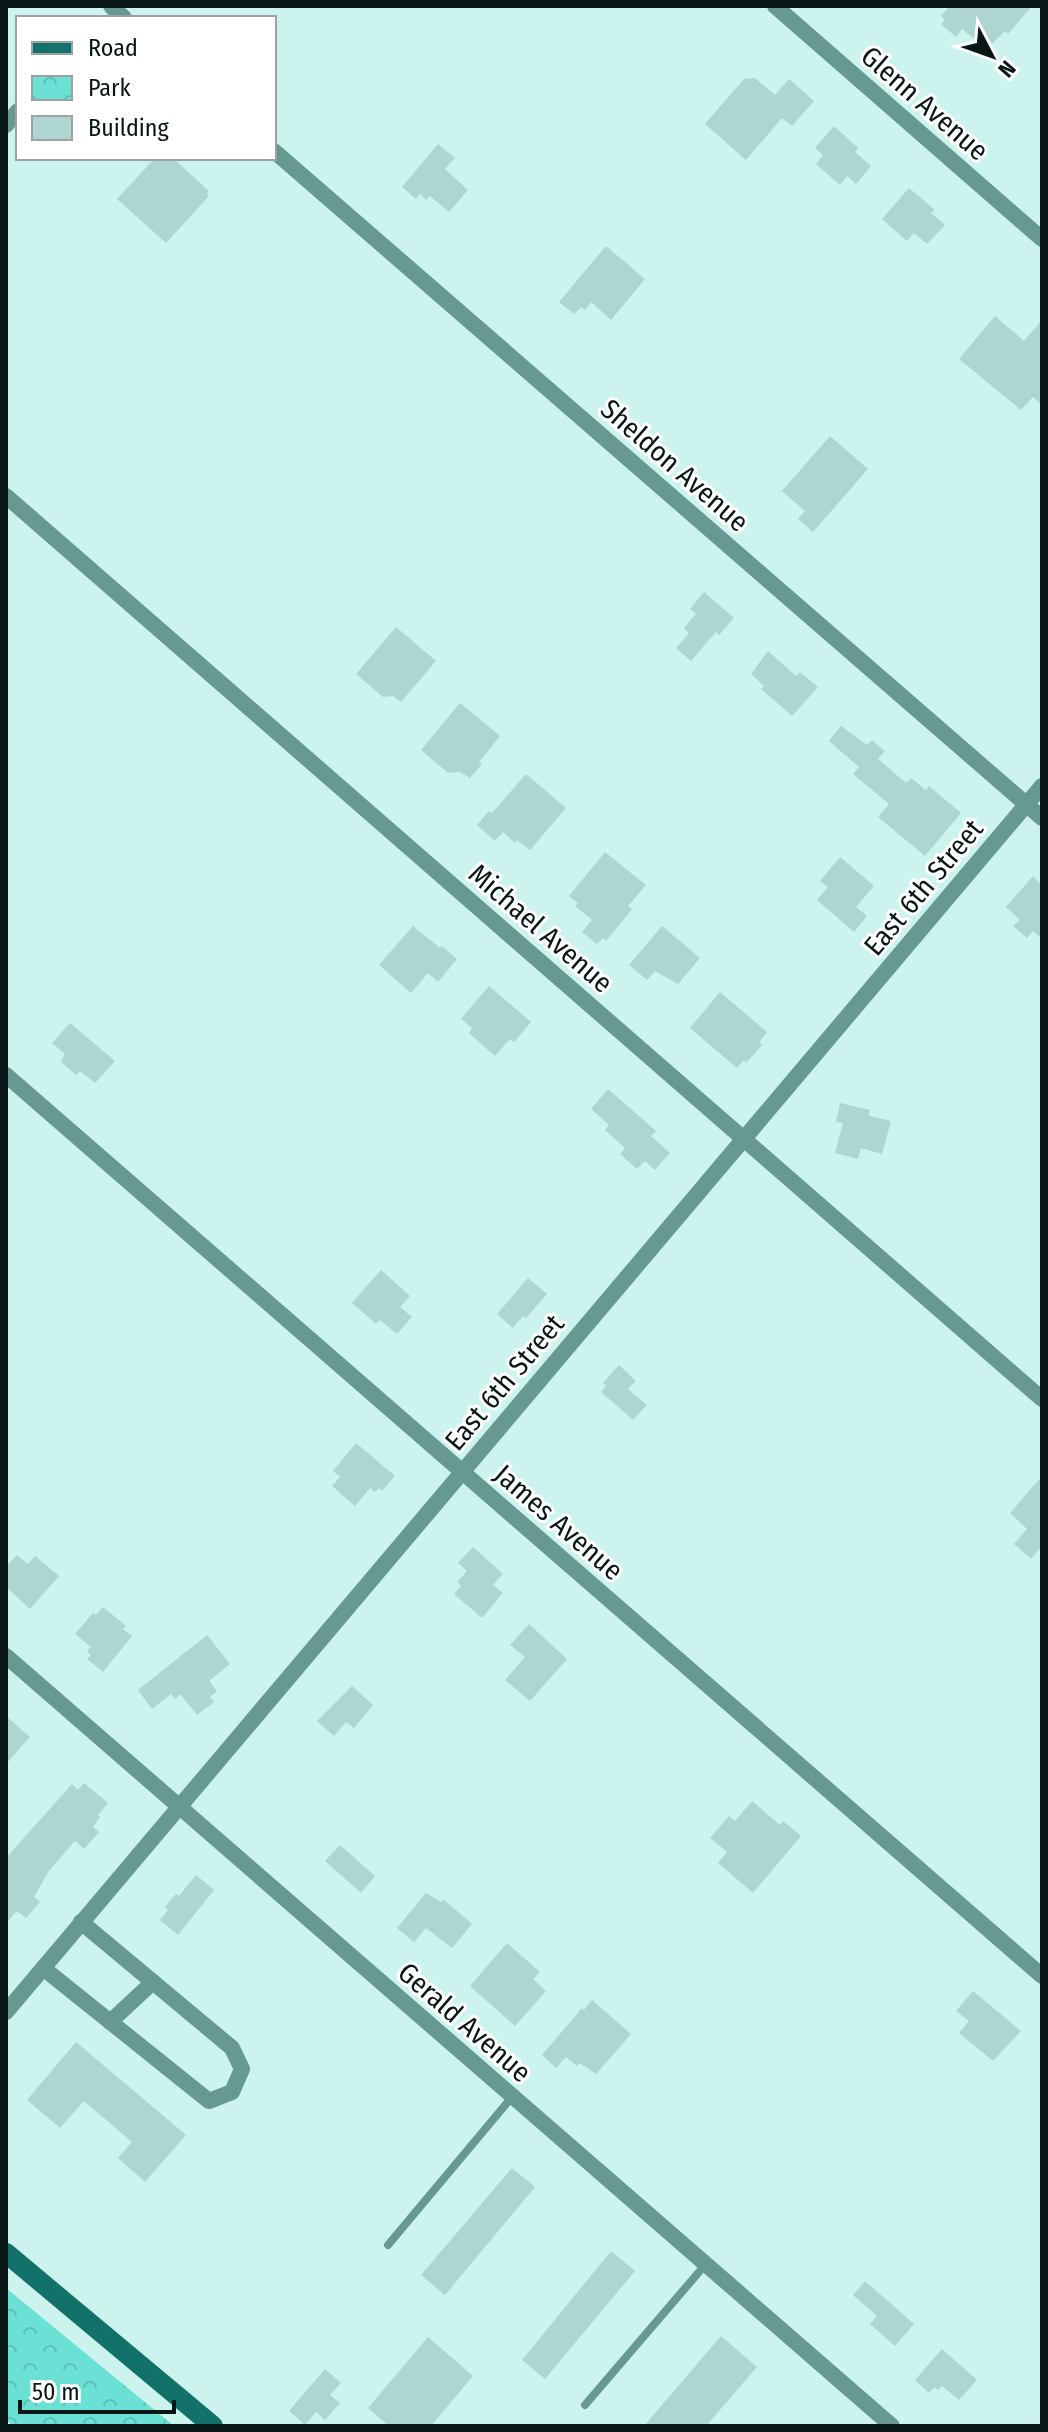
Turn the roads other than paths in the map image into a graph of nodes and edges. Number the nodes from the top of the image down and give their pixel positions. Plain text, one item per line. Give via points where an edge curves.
1 (775, 6) edge
2 (276, 153) edge
3 (1042, 239) edge
4 (6, 496) edge
5 (1042, 786) edge
6 (1027, 804) junction
7 (1042, 818) edge
8 (6, 1075) edge
9 (744, 1140) junction
10 (1042, 1399) edge
11 (461, 1472) junction
12 (6, 1656) edge
13 (179, 1807) junction
14 (81, 1922) junction
15 (43, 1968) junction
16 (1042, 1976) edge
17 (153, 1982) junction
18 (6, 2012) edge
19 (110, 2022) junction
20 (512, 2097) junction
21 (388, 2245) dead end
22 (6, 2253) edge
23 (706, 2264) junction
24 (585, 2405) dead end
25 (213, 2426) edge
26 (892, 2426) edge

1 - 3 street, Glenn Avenue
2 - 6 street, Sheldon Avenue
4 - 9 street, Michael Avenue
5 - 6 street, East 6th Street
6 - 7 street, Sheldon Avenue
6 - 9 street, East 6th Street
8 - 11 street, James Avenue
9 - 10 street, Michael Avenue
9 - 11 street, East 6th Street
11 - 13 street, East 6th Street
11 - 16 street, James Avenue
12 - 13 street, Gerald Avenue
13 - 14 street, East 6th Street
13 - 20 street, Gerald Avenue
14 - 15 street, East 6th Street
14 - 17 street
15 - 18 street, East 6th Street
15 - 19 street
17 - 19 street
17 - 19 street via 232,2048 242,2069 232,2092 209,2101
20 - 21 lane
20 - 23 street, Gerald Avenue
22 - 25 main road
23 - 24 lane
23 - 26 street, Gerald Avenue

